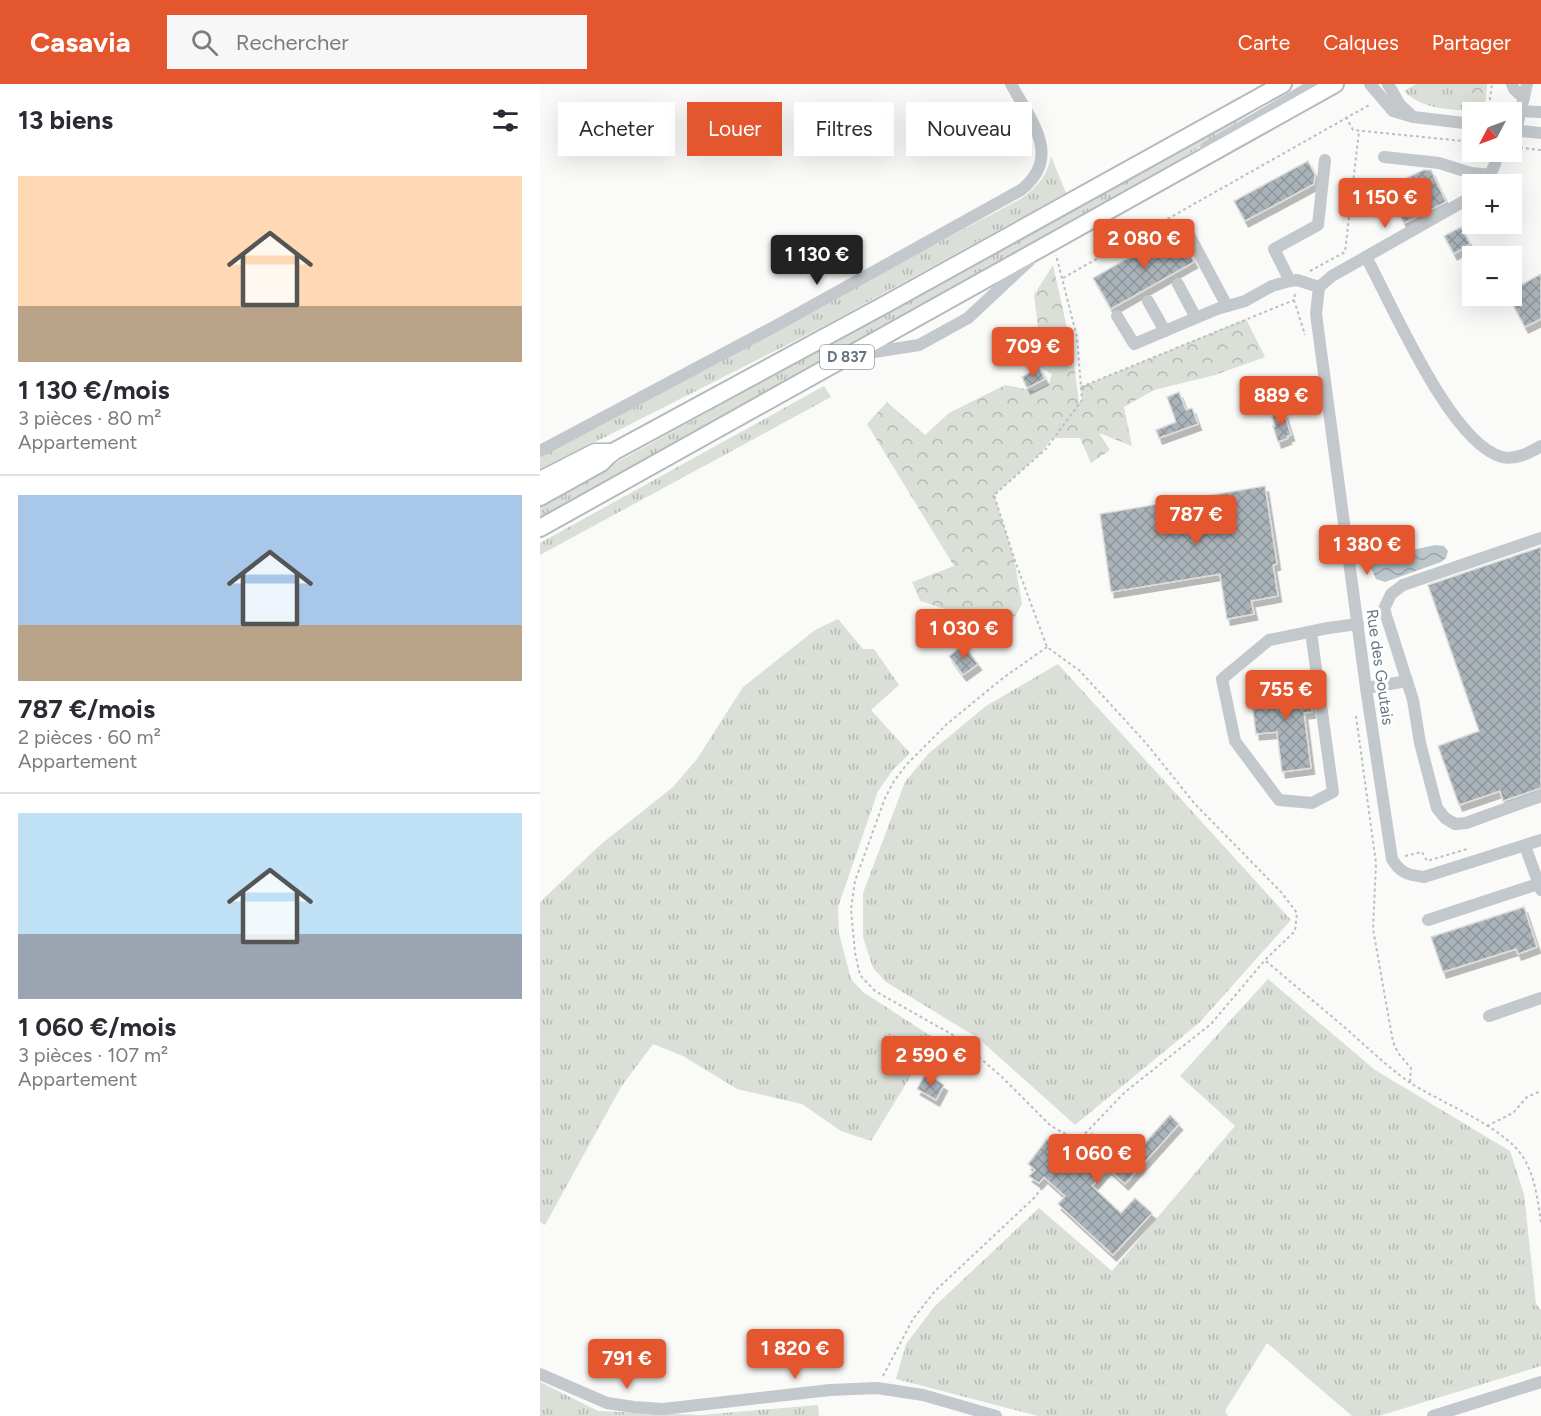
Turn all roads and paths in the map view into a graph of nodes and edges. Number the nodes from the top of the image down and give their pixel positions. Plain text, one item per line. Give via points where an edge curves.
1 (1011, 84) edge
2 (1315, 84) edge
3 (1335, 84) edge
4 (1370, 84) edge
5 (1388, 84) edge
6 (1492, 84) edge
7 (1512, 84) edge
8 (1527, 84) edge
9 (1278, 86) edge
10 (1381, 98) junction
11 (1524, 98) junction
12 (1489, 102) edge
13 (1522, 107) edge
14 (1522, 111) edge
15 (1541, 112) edge
16 (1346, 117) junction
17 (1413, 117) junction
18 (1462, 123) edge
19 (1522, 131) edge
20 (1541, 133) edge
21 (1462, 141) edge
22 (1522, 148) edge
23 (1541, 150) edge
24 (1384, 157) dead end
25 (1325, 160) dead end
26 (1474, 174) edge
27 (1154, 186) junction
28 (1462, 202) edge
29 (1188, 232) dead end
30 (1048, 246) junction
31 (1366, 257) junction
32 (1063, 278) junction
33 (1294, 280) junction
34 (1178, 284) dead end
35 (1319, 287) junction
36 (1294, 300) dead end
37 (1148, 301) dead end
38 (1227, 306) junction
39 (1117, 316) dead end
40 (1196, 318) junction
41 (1165, 331) junction
42 (848, 356) junction
43 (1081, 387) junction
44 (1541, 447) edge
45 (540, 451) edge
46 (611, 453) junction
47 (540, 481) edge
48 (540, 497) edge
49 (540, 528) edge
50 (1541, 538) edge
51 (1358, 624) junction
52 (1311, 632) junction
53 (1047, 647) junction
54 (1407, 681) junction
55 (1366, 688) junction
56 (1356, 710) dead end
57 (1541, 796) edge
58 (1541, 840) edge
59 (1525, 846) junction
60 (1470, 848) dead end
61 (1376, 863) junction
62 (1396, 865) junction
63 (1540, 888) edge
64 (1428, 920) dead end
65 (1265, 960) junction
66 (1541, 998) edge
67 (1489, 1016) dead end
68 (1410, 1082) junction
69 (1541, 1091) edge
70 (1487, 1126) junction
71 (1078, 1141) junction
72 (1541, 1223) edge
73 (540, 1374) edge
74 (1541, 1382) edge
75 (877, 1388) junction
76 (996, 1416) edge
77 (1433, 1416) edge

1 - 45 street via 1042,150 1037,175 1021,190
2 - 27 street via 1203,150
3 - 27 main road, D 837
4 - 10 street
5 - 17 street via 1400,105
6 - 12 path
7 - 11 street
8 - 11 street
9 - 46 main road, D 837
10 - 16 path
10 - 17 street via 1393,111
11 - 13 street
14 - 15 street
16 - 21 path via 1353,130
16 - 32 path
17 - 18 street
19 - 20 street
22 - 23 path
24 - 26 street via 1439,163
25 - 33 street via 1318,225 1274,249
27 - 30 main road, D 837
28 - 31 street
29 - 38 street
30 - 32 path
30 - 42 main road, D 837
30 - 42 street via 968,318 919,345
31 - 35 street
31 - 44 street via 1435,389 1468,434 1502,457 1521,457
32 - 43 path via 1077,338
33 - 35 street
33 - 38 street
34 - 40 street
35 - 51 street, Rue des Goutais via 1317,314
36 - 43 path
37 - 41 street
38 - 40 street
39 - 41 street via 1134,344
40 - 41 street
42 - 49 main road, D 837
43 - 53 path via 1082,400 1045,450 994,495
46 - 47 highway via 595,453
46 - 48 main road, D 837 via 601,463
50 - 54 street via 1403,585 1391,594 1384,609
51 - 52 street
51 - 55 street, Rue des Goutais
52 - 52 street via 1269,640 1222,679 1235,741 1279,800 1312,803 1333,792
53 - 65 path via 1080,671 1194,803 1297,913 1295,931
53 - 71 path via 948,724 894,780 855,880 851,909 860,975 875,991 953,1035 1051,1126
54 - 55 street
54 - 57 street via 1422,754 1437,808 1445,818 1455,824 1466,823
55 - 62 street, Rue des Goutais
56 - 61 path
58 - 59 street
59 - 62 street via 1424,877 1410,876
59 - 63 street
60 - 62 path via 1427,861 1422,852
61 - 62 path
61 - 68 path via 1373,930 1393,1042 1411,1068
63 - 64 street
65 - 68 path
65 - 71 path via 1211,1024 1125,1092
66 - 67 street
68 - 70 path
69 - 70 path via 1527,1097 1513,1113
70 - 72 path via 1522,1156 1537,1196
71 - 75 path via 1034,1198 935,1291 913,1319
73 - 75 street via 608,1403 663,1409
74 - 77 street
75 - 76 street via 923,1395

